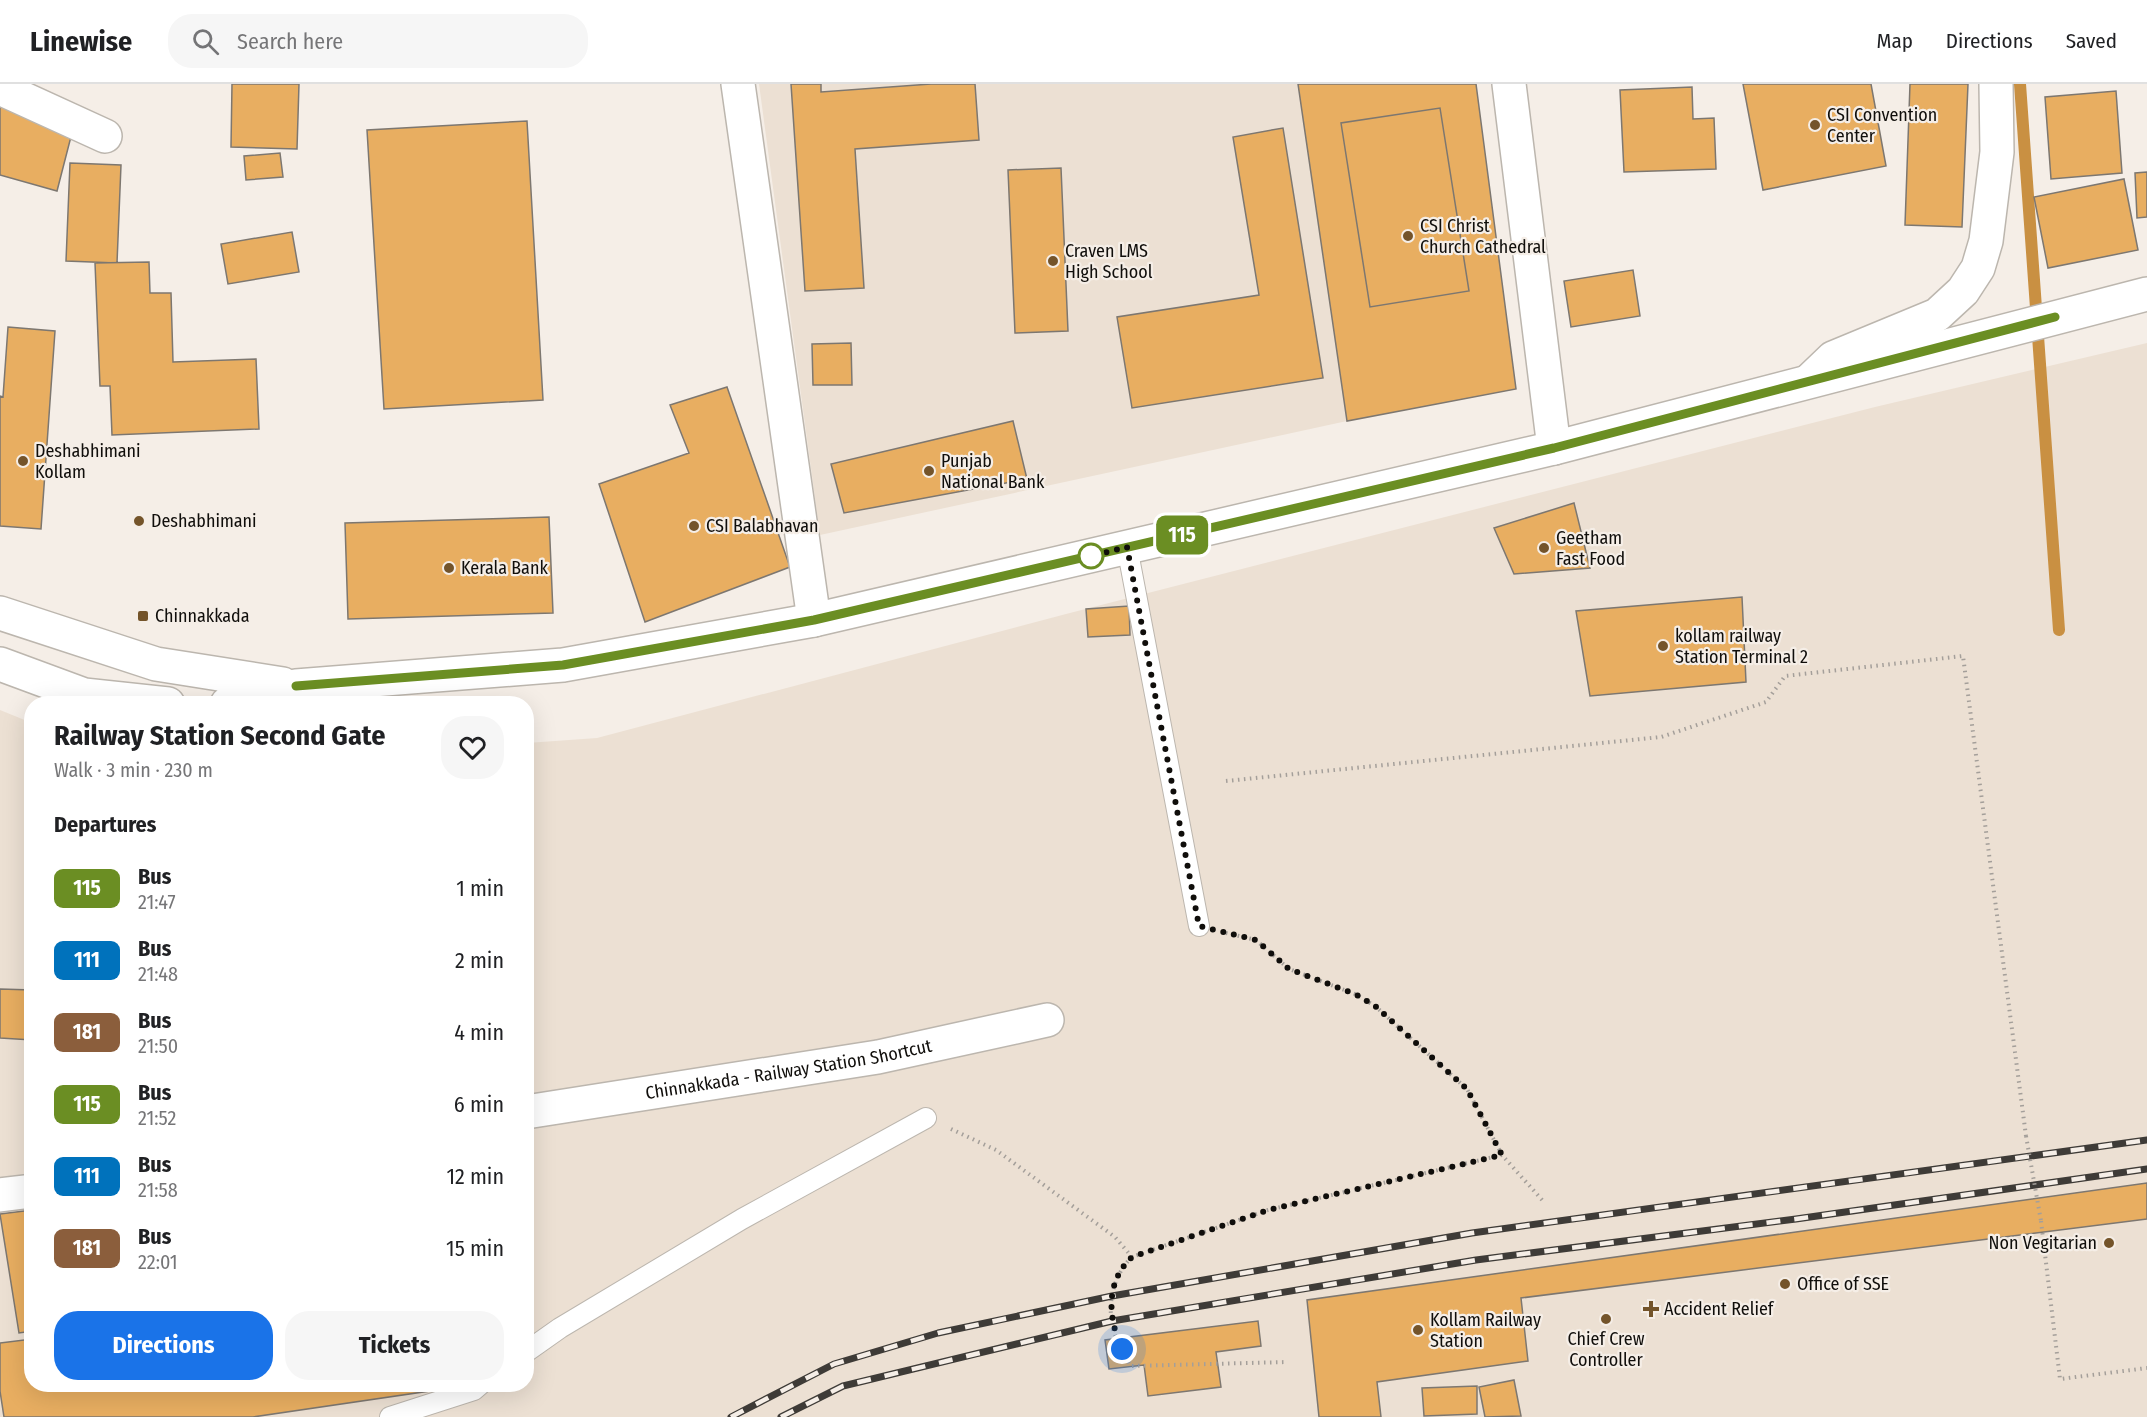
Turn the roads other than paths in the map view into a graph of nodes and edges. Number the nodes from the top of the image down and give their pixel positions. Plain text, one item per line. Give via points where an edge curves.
1 (738, 84) edge
2 (1509, 84) edge
3 (1996, 84) edge
4 (0, 88) edge
5 (105, 136) dead end
6 (2147, 294) edge
7 (1809, 381) junction
8 (1554, 448) junction
9 (1127, 547) junction
10 (0, 613) edge
11 (814, 620) junction
12 (0, 664) edge
13 (296, 686) junction
14 (93, 696) edge
15 (258, 696) edge
16 (1199, 926) road end
17 (1047, 1020) dead end
18 (534, 1111) edge
19 (926, 1118) road end
20 (24, 1192) edge
21 (0, 1196) edge
22 (534, 1346) edge
23 (468, 1392) edge
24 (390, 1417) edge

1 - 11 main road
2 - 8 main road
3 - 7 main road via 1997,152 1986,241 1978,268 1963,291 1937,315 1833,358
4 - 5 main road
6 - 7 main road
7 - 8 main road
8 - 9 main road
9 - 11 main road
9 - 16 lane
10 - 13 main road via 156,664
11 - 13 main road via 563,665
12 - 14 main road
13 - 15 main road
17 - 18 main road, Chinnakkada - Railway Station Shortcut via 878,1057
19 - 22 lane via 742,1219
20 - 21 main road
23 - 24 lane

